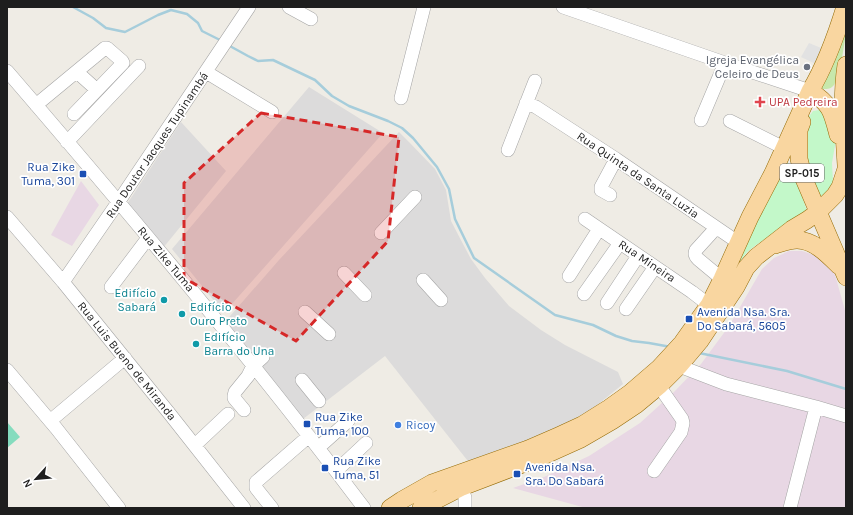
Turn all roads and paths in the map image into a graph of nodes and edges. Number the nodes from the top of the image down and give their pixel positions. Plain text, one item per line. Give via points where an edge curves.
1 (249, 7) edge
2 (289, 7) edge
3 (424, 7) edge
4 (563, 7) edge
5 (845, 7) edge
6 (311, 20) dead end
7 (722, 62) junction
8 (846, 65) edge
9 (139, 66) dead end
10 (7, 72) edge
11 (76, 72) junction
12 (206, 72) junction
13 (535, 81) dead end
14 (97, 90) junction
15 (810, 91) junction
16 (844, 97) edge
17 (401, 98) dead end
18 (36, 105) junction
19 (531, 105) junction
20 (272, 112) dead end
21 (74, 114) dead end
22 (697, 118) dead end
23 (730, 121) dead end
24 (67, 142) junction
25 (784, 148) junction
26 (508, 150) dead end
27 (616, 159) junction
28 (846, 167) edge
29 (610, 195) dead end
30 (415, 197) dead end
31 (118, 202) junction
32 (818, 212) junction
33 (7, 216) edge
34 (585, 219) dead end
35 (716, 228) junction
36 (599, 229) junction
37 (380, 233) dead end
38 (148, 238) junction
39 (620, 243) junction
40 (739, 243) junction
41 (769, 246) junction
42 (638, 256) junction
43 (655, 267) junction
44 (344, 273) dead end
45 (845, 274) edge
46 (569, 276) dead end
47 (722, 279) junction
48 (423, 280) dead end
49 (64, 282) junction
50 (111, 287) dead end
51 (584, 294) dead end
52 (365, 295) dead end
53 (441, 300) dead end
54 (607, 303) dead end
55 (708, 305) junction
56 (626, 309) dead end
57 (305, 312) dead end
58 (329, 334) dead end
59 (263, 357) dead end
60 (124, 358) junction
61 (253, 366) junction
62 (678, 366) junction
63 (7, 370) edge
64 (302, 380) dead end
65 (659, 386) junction
66 (319, 401) dead end
67 (816, 407) junction
68 (244, 410) dead end
69 (228, 414) dead end
70 (846, 416) edge
71 (50, 421) junction
72 (348, 421) dead end
73 (309, 436) junction
74 (366, 442) dead end
75 (195, 445) junction
76 (318, 448) junction
77 (336, 471) junction
78 (654, 471) dead end
79 (462, 487) junction
80 (119, 508) edge
81 (244, 508) edge
82 (272, 508) edge
83 (364, 508) edge
84 (390, 508) edge
85 (421, 508) edge
86 (465, 508) edge
87 (790, 508) edge

1 - 12 street, Rua Doutor Jacques Tupinambá
2 - 6 street
3 - 17 street
4 - 7 street
5 - 15 main road via 836,35
7 - 15 street
7 - 22 street
8 - 16 main road
9 - 24 street
10 - 18 street, Rua Zike Tuma
11 - 14 street
11 - 14 street via 107,48 123,63
11 - 18 street
12 - 20 street
12 - 31 street, Rua Doutor Jacques Tupinambá
13 - 19 street
14 - 21 street
15 - 25 main road
15 - 28 main road via 821,98 832,114
15 - 32 main road, SP-015 via 800,130 799,159 804,179
16 - 28 main road
18 - 24 street, Rua Zike Tuma
19 - 26 street
19 - 27 street, Rua Quinta da Santa Luzia
23 - 25 street
24 - 31 street, Rua Zike Tuma
25 - 40 main road
27 - 29 street via 601,187 601,190
27 - 35 street, Rua Quinta da Santa Luzia
28 - 32 main road via 840,187
30 - 37 street
31 - 38 street, Rua Zike Tuma
31 - 49 street, Rua Doutor Jacques Tupinambá
32 - 41 main road
32 - 45 main road, SP-015
33 - 49 street, Rua Luis Bueno de Miranda
34 - 36 street, Rua Mineira
35 - 40 street, Rua Quinta da Santa Luzia
35 - 47 street via 694,253
36 - 39 street, Rua Mineira
36 - 46 street
38 - 50 street
38 - 61 street, Rua Zike Tuma
39 - 42 street, Rua Mineira
39 - 51 street
40 - 47 main road
41 - 45 main road via 805,240 830,256
41 - 62 main road via 746,268 700,341
42 - 43 street, Rua Mineira
42 - 54 street
43 - 55 street, Rua Mineira
43 - 56 street
44 - 52 street
47 - 55 main road
48 - 53 street
49 - 60 street, Rua Luis Bueno de Miranda
55 - 84 main road via 682,343 659,368 609,408 582,425 528,448 430,478
57 - 58 street
59 - 61 street
60 - 71 street
60 - 75 street, Rua Luis Bueno de Miranda
61 - 68 street via 234,396
61 - 73 street, Rua Zike Tuma via 284,395
62 - 65 main road
62 - 67 street via 726,384
63 - 71 street
64 - 66 street
65 - 78 street via 683,423 681,432
65 - 79 main road via 612,421 581,439
67 - 70 street
67 - 87 street
69 - 75 street
71 - 80 street
72 - 76 street
73 - 76 street, Rua Zike Tuma
73 - 82 street via 256,482 256,488
74 - 77 street
75 - 81 street, Rua Luis Bueno de Miranda
76 - 77 street, Rua Zike Tuma
77 - 83 street, Rua Zike Tuma
79 - 85 main road
79 - 86 street

